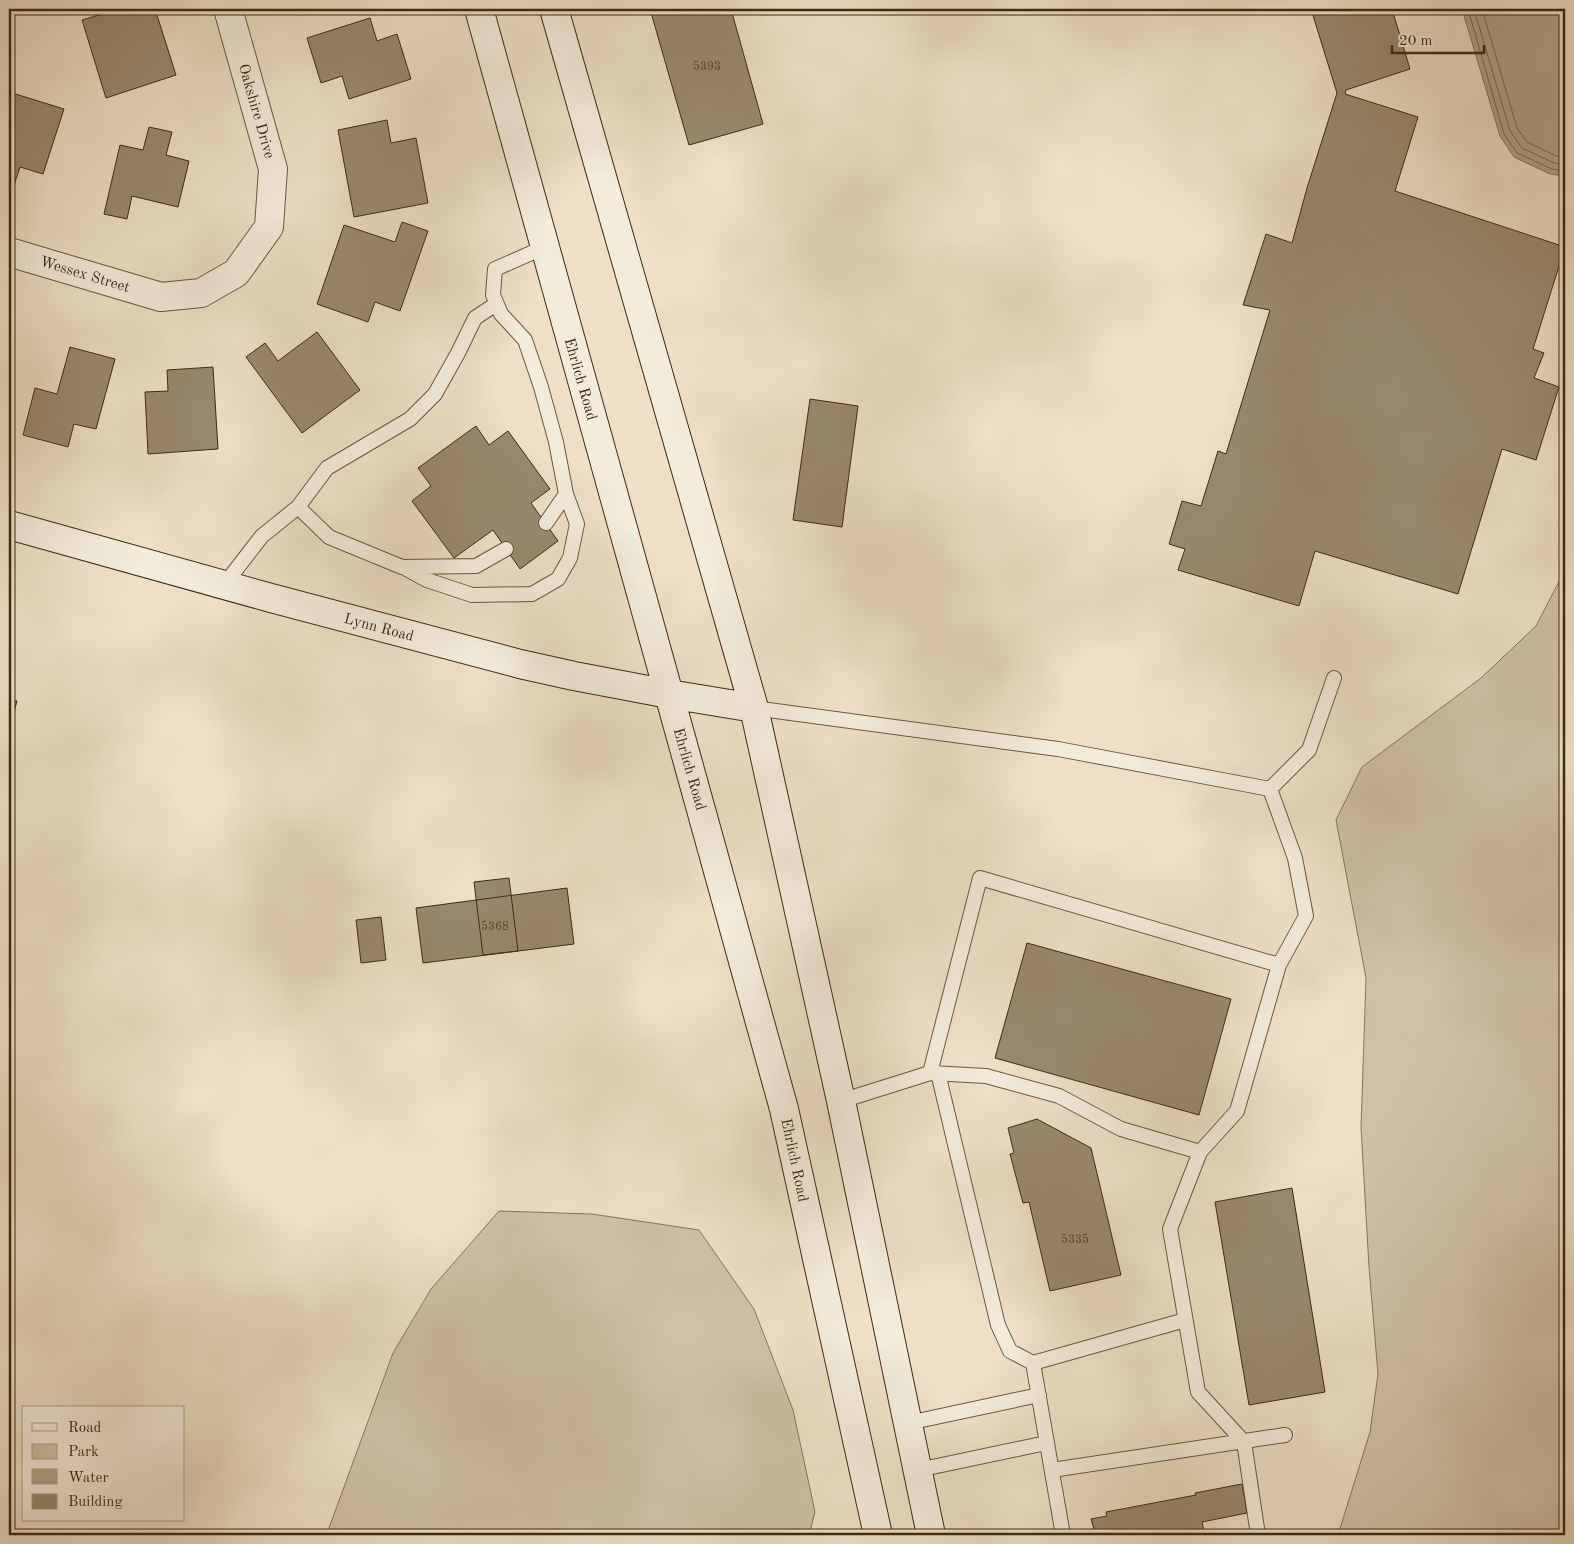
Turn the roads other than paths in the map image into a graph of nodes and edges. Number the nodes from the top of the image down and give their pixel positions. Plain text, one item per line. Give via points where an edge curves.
1 (228, 9) edge
2 (479, 9) edge
3 (554, 9) edge
4 (545, 247) junction
5 (9, 252) edge
6 (160, 297) joint
7 (496, 304) junction
8 (566, 494) junction
9 (298, 507) junction
10 (546, 523) dead end
11 (9, 526) edge
12 (506, 549) dead end
13 (402, 567) junction
14 (224, 585) junction
15 (1334, 678) dead end
16 (669, 694) junction
17 (754, 708) junction
18 (1270, 789) junction
19 (1279, 965) junction
20 (934, 1073) junction
21 (841, 1101) junction
22 (1200, 1152) junction
23 (1185, 1320) junction
24 (1033, 1363) junction
25 (1039, 1395) junction
26 (908, 1423) junction
27 (1285, 1435) dead end
28 (1244, 1442) junction
29 (1046, 1443) junction
30 (918, 1470) junction
31 (1052, 1470) junction
32 (878, 1535) edge
33 (931, 1535) edge
34 (1063, 1535) edge
35 (1258, 1535) edge

1 - 6 main road, Oakshire Drive via 273,169 269,227 236,273 201,293
2 - 4 main road, Ehrlich Road
3 - 17 main road
4 - 7 lane via 495,269 493,295
4 - 16 main road, Ehrlich Road
5 - 6 main road, Wessex Street
7 - 8 lane via 525,340 556,442
7 - 9 lane via 475,318 435,394 410,419 327,468
8 - 10 lane
8 - 13 lane via 577,524 570,558 558,579 532,594 472,595
9 - 13 lane via 329,537
9 - 14 lane via 262,536
11 - 14 main road, Lynn Road
12 - 13 lane via 476,566
14 - 16 main road, Lynn Road via 520,664
15 - 18 lane via 1309,750
16 - 17 main road, Lynn Road
16 - 32 main road, Ehrlich Road via 784,1109
17 - 18 lane via 1058,749
17 - 21 main road
18 - 19 lane via 1295,858 1306,916
19 - 20 lane via 980,878
19 - 22 lane via 1238,1111
20 - 21 lane
20 - 22 lane via 986,1076 1059,1096 1121,1129
20 - 24 lane via 998,1325 1010,1351
21 - 26 main road
22 - 23 lane via 1170,1229
23 - 24 lane
23 - 28 lane via 1198,1392
24 - 25 lane
25 - 26 lane
25 - 29 lane
26 - 30 main road
27 - 28 lane
28 - 31 lane
28 - 35 lane
29 - 30 lane
29 - 31 lane
30 - 33 main road
31 - 34 lane

